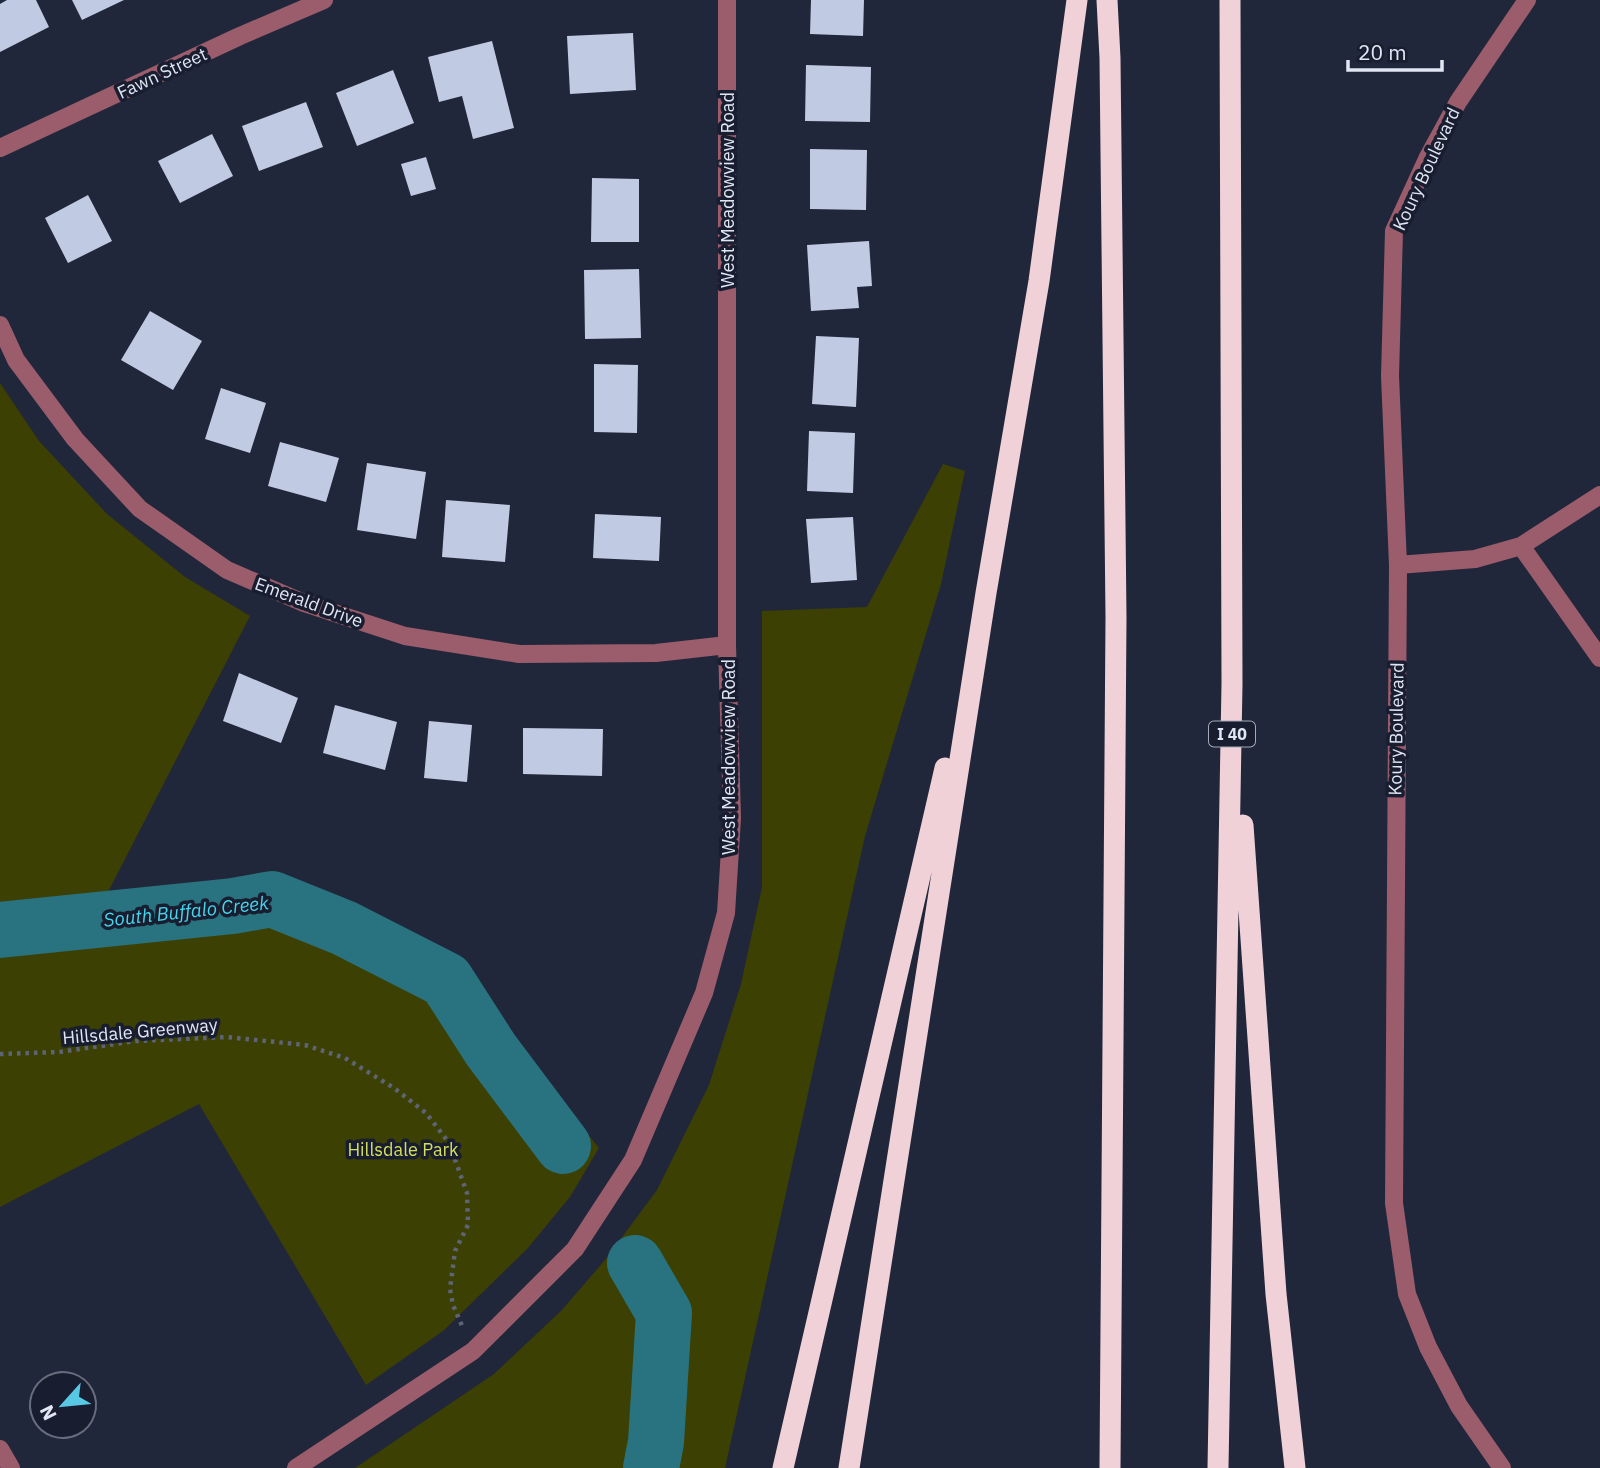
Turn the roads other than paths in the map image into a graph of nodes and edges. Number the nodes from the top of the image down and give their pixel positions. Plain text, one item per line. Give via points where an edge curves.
1 (324, 0) edge
2 (727, 0) edge
3 (1077, 0) edge
4 (1107, 0) edge
5 (1230, 0) edge
6 (1528, 0) edge
7 (0, 148) edge
8 (0, 326) edge
9 (1600, 495) edge
10 (1521, 546) junction
11 (1398, 565) junction
12 (986, 593) junction
13 (727, 645) junction
14 (1600, 658) edge
15 (1232, 684) junction
16 (0, 1449) edge
17 (11, 1468) edge
18 (296, 1468) edge
19 (783, 1468) edge
20 (849, 1468) edge
21 (1111, 1468) edge
22 (1218, 1468) edge
23 (1295, 1468) edge
24 (1502, 1468) edge

1 - 7 street, Fawn Street
2 - 13 street, West Meadowview Road
3 - 12 highway via 1039,281
4 - 21 highway via 1116,617
5 - 15 highway, I 40
6 - 11 street, Koury Boulevard via 1458,102 1394,231 1390,376
8 - 13 street, Emerald Drive via 16,360 75,439 140,509 227,570 304,603 405,636 519,654 656,653
9 - 10 street
10 - 11 street via 1475,559
10 - 14 street
11 - 24 street, Koury Boulevard via 1394,1203 1406,1294 1459,1406
12 - 19 highway
12 - 20 highway
13 - 18 street, West Meadowview Road via 732,818 726,913 704,993 632,1160 575,1249 472,1351
15 - 22 highway, I 40
15 - 23 highway via 1276,1294
16 - 17 street

